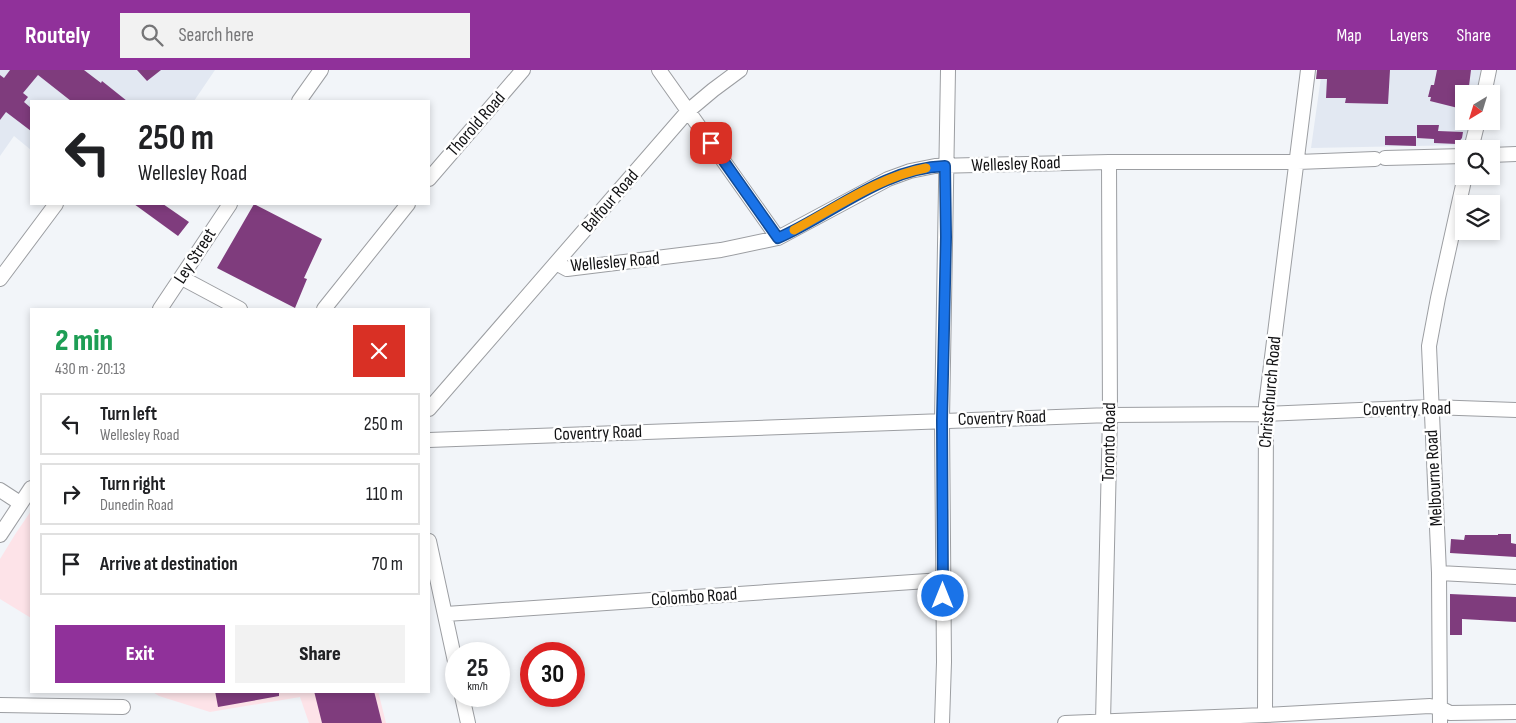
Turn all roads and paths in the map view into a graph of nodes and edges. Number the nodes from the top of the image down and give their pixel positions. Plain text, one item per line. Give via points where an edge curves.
1 (321, 70) edge
2 (523, 70) edge
3 (659, 70) edge
4 (740, 70) edge
5 (948, 70) edge
6 (1308, 70) edge
7 (1489, 70) edge
8 (1486, 85) edge
9 (300, 100) edge
10 (688, 111) junction
11 (1516, 154) edge
12 (1500, 155) edge
13 (1455, 156) edge
14 (1109, 162) junction
15 (1298, 162) junction
16 (945, 166) junction
17 (430, 178) edge
18 (1463, 185) edge
19 (55, 205) edge
20 (229, 205) edge
21 (407, 205) edge
22 (778, 238) junction
23 (556, 263) junction
24 (182, 278) junction
25 (0, 279) edge
26 (161, 308) edge
27 (238, 308) edge
28 (325, 308) edge
29 (1431, 407) junction
30 (430, 408) edge
31 (1516, 410) edge
32 (1266, 414) junction
33 (1110, 415) junction
34 (942, 420) junction
35 (430, 440) edge
36 (30, 489) edge
37 (0, 490) edge
38 (20, 503) junction
39 (0, 535) edge
40 (430, 545) edge
41 (1439, 573) junction
42 (1516, 578) edge
43 (942, 580) junction
44 (446, 614) junction
45 (451, 642) edge
46 (0, 705) edge
47 (123, 707) dead end
48 (464, 707) edge
49 (1440, 708) junction
50 (1516, 712) edge
51 (1265, 715) junction
52 (1103, 722) edge
53 (468, 723) edge
54 (942, 723) edge
55 (1066, 723) edge
56 (1440, 723) edge

1 - 9 street
2 - 17 street, Thorold Road
3 - 10 street
4 - 10 street, Balfour Road
5 - 16 street
6 - 15 street, Christchurch Road
7 - 8 street
10 - 22 street
10 - 23 street, Balfour Road
11 - 12 street
13 - 15 street, Wellesley Road
14 - 15 street, Wellesley Road
14 - 16 street, Wellesley Road
14 - 33 street, Toronto Road
15 - 32 street, Christchurch Road
16 - 22 street, Wellesley Road via 910,171 888,179
16 - 34 street
18 - 29 street, Melbourne Road via 1431,334
19 - 25 street
20 - 24 street, Ley Street
21 - 28 street
22 - 23 street, Wellesley Road via 721,250 576,268 566,269
23 - 30 street, Balfour Road
24 - 26 street, Ley Street
24 - 27 street
29 - 31 street, Coventry Road
29 - 32 street, Coventry Road
29 - 41 street, Melbourne Road
32 - 33 street, Coventry Road
32 - 51 street, Christchurch Road
33 - 34 street, Coventry Road
33 - 52 street, Toronto Road
34 - 35 street, Coventry Road
34 - 43 street
36 - 38 street
37 - 38 street
38 - 39 street
40 - 44 street
41 - 42 street
41 - 49 street, Melbourne Road
43 - 44 street, Colombo Road
43 - 54 street
44 - 45 street
46 - 47 street
48 - 53 street
49 - 50 street via 1450,713
49 - 51 street
49 - 56 street, Melbourne Road
51 - 52 street
52 - 55 street

